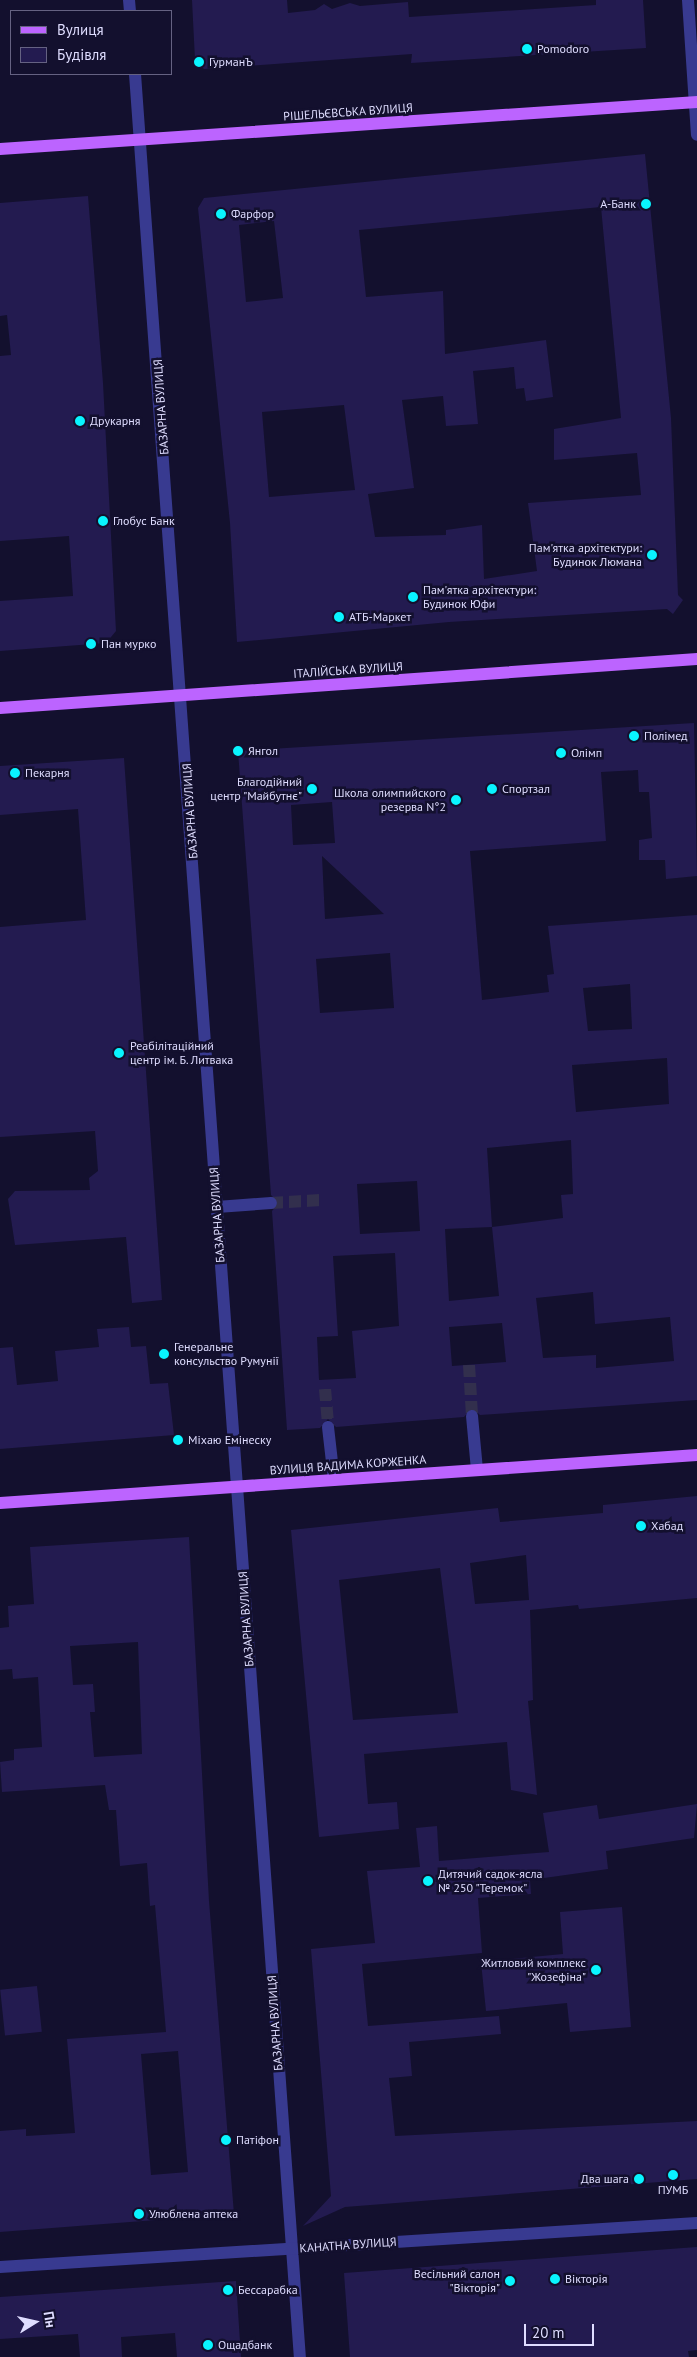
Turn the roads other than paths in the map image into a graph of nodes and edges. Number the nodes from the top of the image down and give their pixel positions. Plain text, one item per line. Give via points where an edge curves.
1 (688, 0) edge
2 (136, 75) edge
3 (696, 102) edge
4 (697, 135) edge
5 (141, 140) junction
6 (0, 149) edge
7 (697, 659) edge
8 (182, 695) junction
9 (0, 708) edge
10 (271, 1203) tunnel mouth
11 (217, 1207) junction
12 (472, 1416) tunnel mouth
13 (328, 1428) tunnel mouth
14 (697, 1455) edge
15 (477, 1470) junction
16 (334, 1480) junction
17 (236, 1487) junction
18 (0, 1503) edge
19 (697, 2223) edge
20 (292, 2249) junction
21 (0, 2267) edge
22 (300, 2357) edge

1 - 3 street
2 - 5 street, БАЗАРНА ВУЛИЦЯ
3 - 4 street
3 - 5 main road, РІШЕЛЬЄВСЬКА ВУЛИЦЯ
5 - 6 main road, РІШЕЛЬЄВСЬКА ВУЛИЦЯ
5 - 8 street, БАЗАРНА ВУЛИЦЯ
7 - 8 main road, ІТАЛІЙСЬКА ВУЛИЦЯ
8 - 9 main road, ІТАЛІЙСЬКА ВУЛИЦЯ
8 - 11 street, БАЗАРНА ВУЛИЦЯ
10 - 11 street
11 - 17 street, БАЗАРНА ВУЛИЦЯ
12 - 15 street
13 - 16 street
14 - 15 main road, ВУЛИЦЯ ВАДИМА КОРЖЕНКА
15 - 16 main road, ВУЛИЦЯ ВАДИМА КОРЖЕНКА
16 - 17 main road, ВУЛИЦЯ ВАДИМА КОРЖЕНКА
17 - 18 main road, ВУЛИЦЯ ВАДИМА КОРЖЕНКА
17 - 20 street, БАЗАРНА ВУЛИЦЯ
19 - 20 street, КАНАТНА ВУЛИЦЯ
20 - 21 street, КАНАТНА ВУЛИЦЯ
20 - 22 street, БАЗАРНА ВУЛИЦЯ

